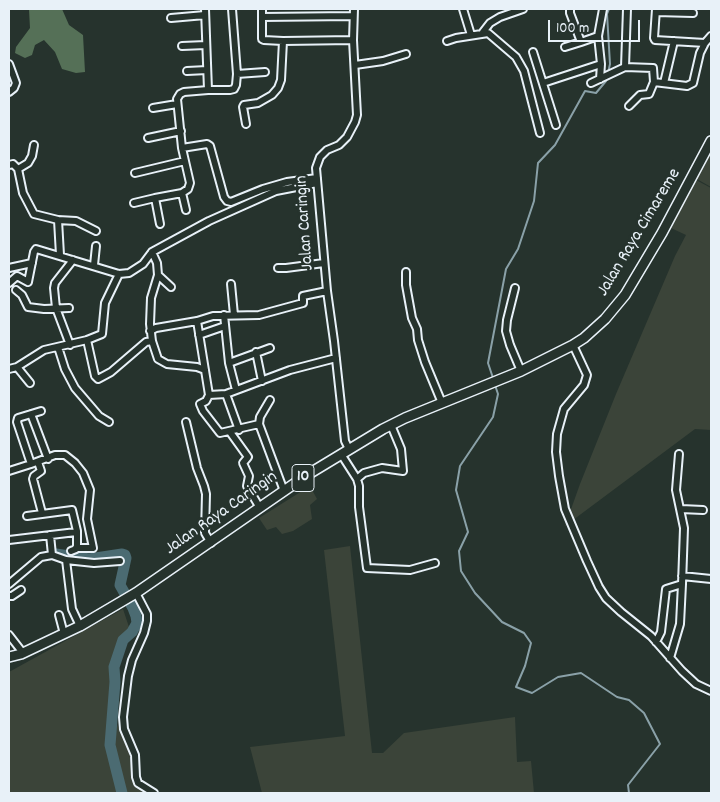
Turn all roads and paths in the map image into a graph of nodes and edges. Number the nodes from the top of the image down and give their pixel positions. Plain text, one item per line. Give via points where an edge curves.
1 (232, 9) edge
2 (262, 9) edge
3 (354, 9) edge
4 (463, 9) edge
5 (497, 9) edge
6 (522, 9) edge
7 (570, 9) edge
8 (603, 9) edge
9 (627, 9) edge
10 (656, 10) edge
11 (205, 12) edge
12 (693, 14) dead end
13 (353, 16) junction
14 (262, 17) junction
15 (500, 17) junction
16 (171, 18) dead end
17 (483, 32) junction
18 (471, 35) junction
19 (598, 36) junction
20 (711, 36) edge
21 (353, 40) junction
22 (284, 41) junction
23 (446, 41) dead end
24 (674, 41) junction
25 (581, 42) junction
26 (704, 43) junction
27 (206, 45) junction
28 (182, 46) dead end
29 (565, 47) dead end
30 (533, 52) dead end
31 (406, 54) dead end
32 (9, 64) edge
33 (601, 64) junction
34 (355, 65) junction
35 (625, 66) junction
36 (653, 68) junction
37 (667, 68) junction
38 (207, 70) junction
39 (187, 71) dead end
40 (265, 72) dead end
41 (237, 74) junction
42 (602, 78) junction
43 (654, 82) junction
44 (543, 83) junction
45 (591, 83) dead end
46 (664, 83) junction
47 (208, 90) junction
48 (9, 92) edge
49 (177, 104) junction
50 (630, 106) dead end
51 (153, 108) dead end
52 (246, 124) dead end
53 (556, 125) dead end
54 (181, 131) junction
55 (540, 133) dead end
56 (148, 138) dead end
57 (711, 141) edge
58 (34, 145) dead end
59 (182, 148) junction
60 (185, 162) junction
61 (9, 164) edge
62 (18, 169) junction
63 (135, 173) dead end
64 (317, 180) junction
65 (182, 193) junction
66 (155, 198) junction
67 (134, 203) dead end
68 (236, 204) junction
69 (186, 210) dead end
70 (58, 220) junction
71 (160, 224) dead end
72 (96, 231) dead end
73 (96, 246) dead end
74 (152, 252) junction
75 (60, 255) junction
76 (73, 260) junction
77 (32, 263) junction
78 (324, 263) junction
79 (94, 266) junction
80 (9, 268) edge
81 (278, 268) dead end
82 (406, 272) dead end
83 (119, 274) junction
84 (158, 275) junction
85 (9, 283) edge
86 (232, 284) dead end
87 (171, 287) dead end
88 (515, 288) dead end
89 (16, 290) dead end
90 (327, 291) junction
91 (56, 308) junction
92 (69, 308) dead end
93 (224, 314) junction
94 (234, 315) junction
95 (197, 321) junction
96 (225, 326) junction
97 (150, 331) junction
98 (199, 334) junction
99 (87, 340) junction
100 (152, 341) junction
101 (70, 345) junction
102 (573, 345) junction
103 (58, 347) junction
104 (270, 348) dead end
105 (256, 352) junction
106 (336, 358) junction
107 (229, 363) junction
108 (17, 367) junction
109 (9, 369) edge
110 (205, 370) junction
111 (521, 371) junction
112 (507, 376) joint
113 (262, 381) junction
114 (30, 383) dead end
115 (236, 390) junction
116 (226, 394) junction
117 (208, 395) junction
118 (270, 400) dead end
119 (442, 403) junction
120 (41, 411) dead end
121 (31, 414) junction
122 (109, 422) dead end
123 (186, 422) dead end
124 (259, 424) junction
125 (391, 425) junction
126 (239, 430) junction
127 (230, 432) junction
128 (345, 452) junction
129 (679, 454) dead end
130 (48, 459) junction
131 (34, 463) junction
132 (9, 471) edge
133 (357, 479) junction
134 (284, 491) junction
135 (260, 508) junction
136 (681, 509) junction
137 (703, 510) dead end
138 (42, 513) junction
139 (27, 516) dead end
140 (76, 532) junction
141 (50, 535) junction
142 (9, 540) edge
143 (211, 543) junction
144 (52, 555) junction
145 (66, 560) junction
146 (120, 561) dead end
147 (435, 564) dead end
148 (682, 576) junction
149 (711, 579) edge
150 (9, 584) edge
151 (682, 584) junction
152 (21, 590) dead end
153 (134, 594) junction
154 (9, 596) edge
155 (59, 615) dead end
156 (80, 626) junction
157 (64, 634) junction
158 (9, 635) edge
159 (658, 639) junction
160 (13, 657) edge
161 (670, 658) junction
162 (711, 691) edge
163 (154, 793) edge

1 - 41 street
2 - 14 street
3 - 13 street, Jalan Caringin
4 - 18 street
5 - 15 street
6 - 15 street
7 - 25 street
8 - 19 street
9 - 35 street
10 - 12 street
10 - 24 street via 654,38
11 - 16 street
11 - 27 street
13 - 14 street
13 - 21 street, Jalan Caringin
14 - 22 street via 262,38
15 - 17 street
17 - 18 street
17 - 55 street via 493,36 520,64
18 - 23 street
19 - 25 street
19 - 33 street
20 - 26 street
21 - 22 street
21 - 34 street, Jalan Caringin
22 - 52 street via 278,88 258,103 244,105
24 - 26 street
24 - 37 street
25 - 29 street
26 - 46 street via 693,83 687,86
27 - 28 street
27 - 38 street
30 - 44 street
31 - 34 street via 383,62
32 - 48 street via 16,83
33 - 42 street
33 - 44 street
34 - 64 street, Jalan Caringin via 356,122 339,145 320,157 316,168
35 - 36 street
35 - 42 street
36 - 37 street
36 - 43 street
37 - 46 street
38 - 39 street
38 - 47 street
40 - 41 street
41 - 47 street via 234,88
42 - 45 street
43 - 46 street
43 - 50 street via 649,94 640,95
44 - 53 street
47 - 49 street via 184,92 177,99
49 - 51 street
49 - 54 street
54 - 56 street
54 - 59 street
57 - 102 highway, Jalan Raya Cimareme / 10 via 625,295 605,320
58 - 62 street via 28,163
59 - 60 street
59 - 68 street via 210,146 224,197
60 - 63 street
60 - 65 street via 190,183
61 - 62 street
62 - 70 street via 23,194 34,214
64 - 68 street
64 - 78 street, Jalan Caringin
65 - 66 street
65 - 69 street
66 - 67 street
66 - 71 street
68 - 74 street
70 - 72 street via 76,221
70 - 75 street
73 - 79 street
74 - 83 street via 137,268
74 - 84 street
75 - 76 street
75 - 77 street via 36,249
76 - 79 street
76 - 91 street via 55,283
77 - 80 street
77 - 85 street via 28,282 15,276
78 - 81 street
78 - 90 street, Jalan Caringin
79 - 83 street
82 - 119 street via 418,340
83 - 99 street via 105,303 102,334
84 - 87 street
84 - 97 street via 151,298
86 - 94 street
88 - 111 street via 506,332
89 - 91 street via 28,307
90 - 94 street via 303,296 303,303 288,308 259,315
90 - 106 street, Jalan Caringin
91 - 92 street
91 - 101 street
93 - 94 street
93 - 95 street
93 - 96 street
95 - 97 street
95 - 98 street
96 - 98 street
96 - 107 street
97 - 100 street
98 - 110 street
99 - 100 street via 98,379 146,342
99 - 101 street
100 - 110 street via 160,362
101 - 103 street
102 - 111 highway, Jalan Raya Cimareme / 10
102 - 159 street via 587,374 584,385 564,409 557,434 556,452 565,509 603,592 614,606
103 - 108 street via 39,353
103 - 122 street via 75,388 99,416
104 - 105 street
105 - 107 street
105 - 113 street
106 - 113 street
106 - 128 street, Jalan Caringin
107 - 115 street
108 - 109 street
108 - 114 street
110 - 117 street
111 - 112 highway, Jalan Raya Cimareme / 10
112 - 119 highway, Jalan Raya Caringin / 10
113 - 115 street
115 - 116 street
116 - 117 street
116 - 126 street
117 - 127 street via 200,404 203,412 220,433
118 - 124 street
119 - 125 highway, Jalan Raya Caringin / 10
120 - 121 street
121 - 130 street
121 - 131 street via 18,418 17,422
123 - 143 street via 206,494 205,533
124 - 126 street
124 - 134 street
125 - 128 highway, Jalan Raya Caringin / 10
125 - 133 street via 401,448 403,472 382,468 364,473
126 - 127 street
127 - 135 street via 248,457 243,464 250,476 248,486
128 - 133 street
128 - 134 highway, Jalan Raya Caringin / 10
129 - 136 street via 676,490
130 - 131 street
130 - 140 street via 65,455 80,468 89,483 87,519 93,548 74,549
131 - 132 street
131 - 138 street via 41,471 33,479
133 - 147 street via 367,568 410,570
134 - 135 highway, Jalan Raya Caringin / 10
135 - 143 highway, Jalan Raya Caringin / 10
136 - 137 street
136 - 148 street via 684,528
138 - 139 street
138 - 140 street via 72,510
140 - 141 street
141 - 142 street
141 - 144 street
143 - 153 highway, Jalan Raya Caringin / 10
144 - 145 street
144 - 150 street via 41,557
145 - 146 street
145 - 156 street via 72,609
148 - 149 street
148 - 151 street
151 - 159 street via 665,591
151 - 161 street via 680,624
152 - 154 street
153 - 156 highway, Jalan Raya Caringin / 10
153 - 163 street via 147,621 130,668 124,729 135,755 138,783
155 - 157 street
156 - 157 highway, 10
157 - 160 highway, 10
158 - 160 street
159 - 161 street
161 - 162 street via 696,684

